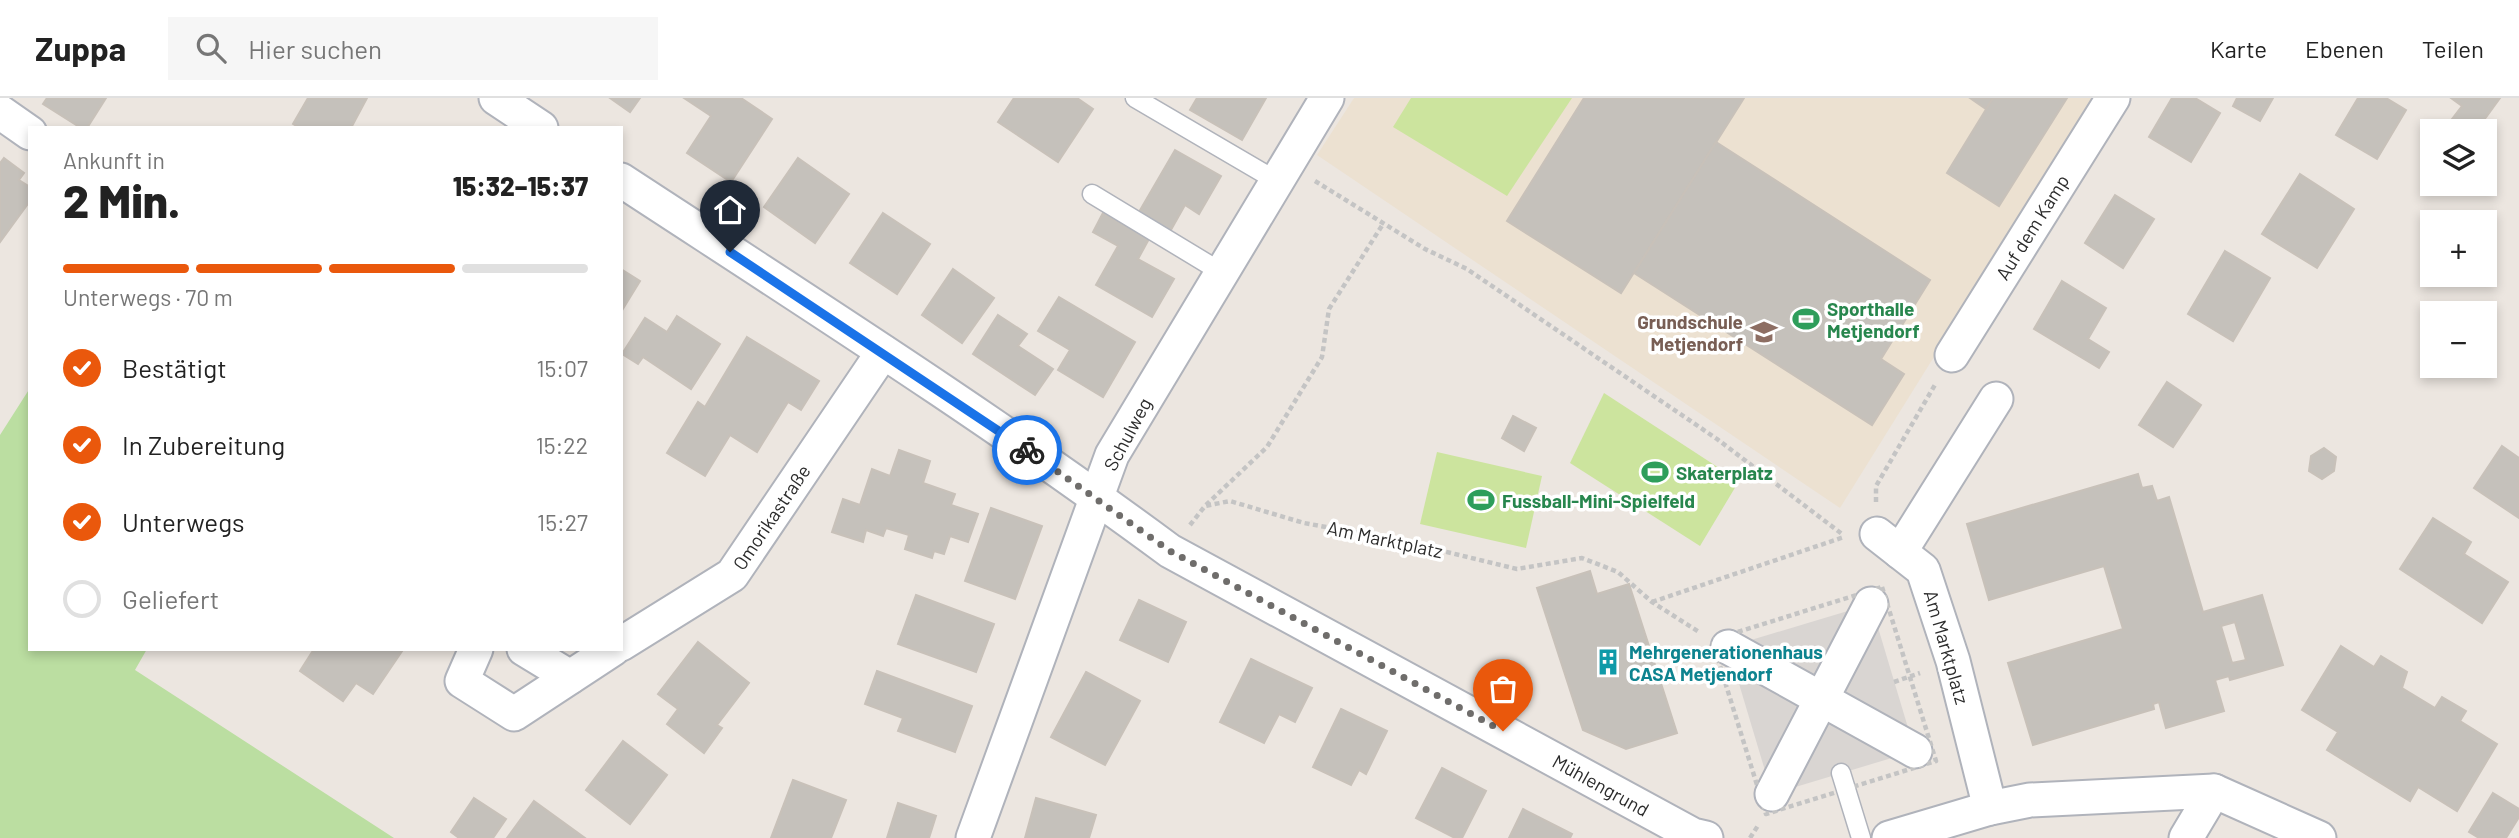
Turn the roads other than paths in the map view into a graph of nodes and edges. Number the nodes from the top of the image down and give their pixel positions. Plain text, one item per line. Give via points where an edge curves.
1 (496, 98) edge
2 (1135, 98) edge
3 (1327, 98) edge
4 (2113, 98) edge
5 (0, 112) edge
6 (538, 126) edge
7 (28, 132) edge
8 (1280, 172) junction
9 (623, 181) edge
10 (1092, 194) dead end
11 (1221, 272) junction
12 (883, 352) junction
13 (1952, 355) road end
14 (1996, 399) dead end
15 (1097, 497) junction
16 (1872, 562) junction
17 (623, 643) edge
18 (1728, 647) road end
19 (475, 651) edge
20 (527, 651) edge
21 (610, 651) edge
22 (570, 677) junction
23 (1821, 697) junction
24 (1915, 751) dead end
25 (1841, 774) dead end
26 (2214, 790) junction
27 (1772, 794) dead end
28 (1990, 808) junction
29 (973, 838) edge
30 (1706, 838) edge
31 (1861, 838) edge
32 (1889, 838) edge
33 (2186, 838) edge
34 (2319, 838) edge

1 - 6 street
2 - 8 lane
3 - 8 street, Schulweg
4 - 13 street, Auf dem Kamp
5 - 7 street
8 - 11 street, Schulweg
9 - 12 street, Mühlengrund
10 - 11 lane
11 - 15 street, Schulweg via 1112,455
12 - 15 street, Mühlengrund
12 - 17 street, Omorikastraße via 732,575
14 - 16 street
15 - 29 street, Schulweg
15 - 30 street, Mühlengrund via 1170,551
16 - 23 street
16 - 28 street, Am Marktplatz via 1923,570 1953,661
18 - 23 street
19 - 22 street via 462,681 514,714
20 - 22 street
21 - 22 street
23 - 24 street
23 - 27 street
25 - 31 lane
26 - 28 street via 2030,800
26 - 33 street
26 - 34 street
28 - 32 street

